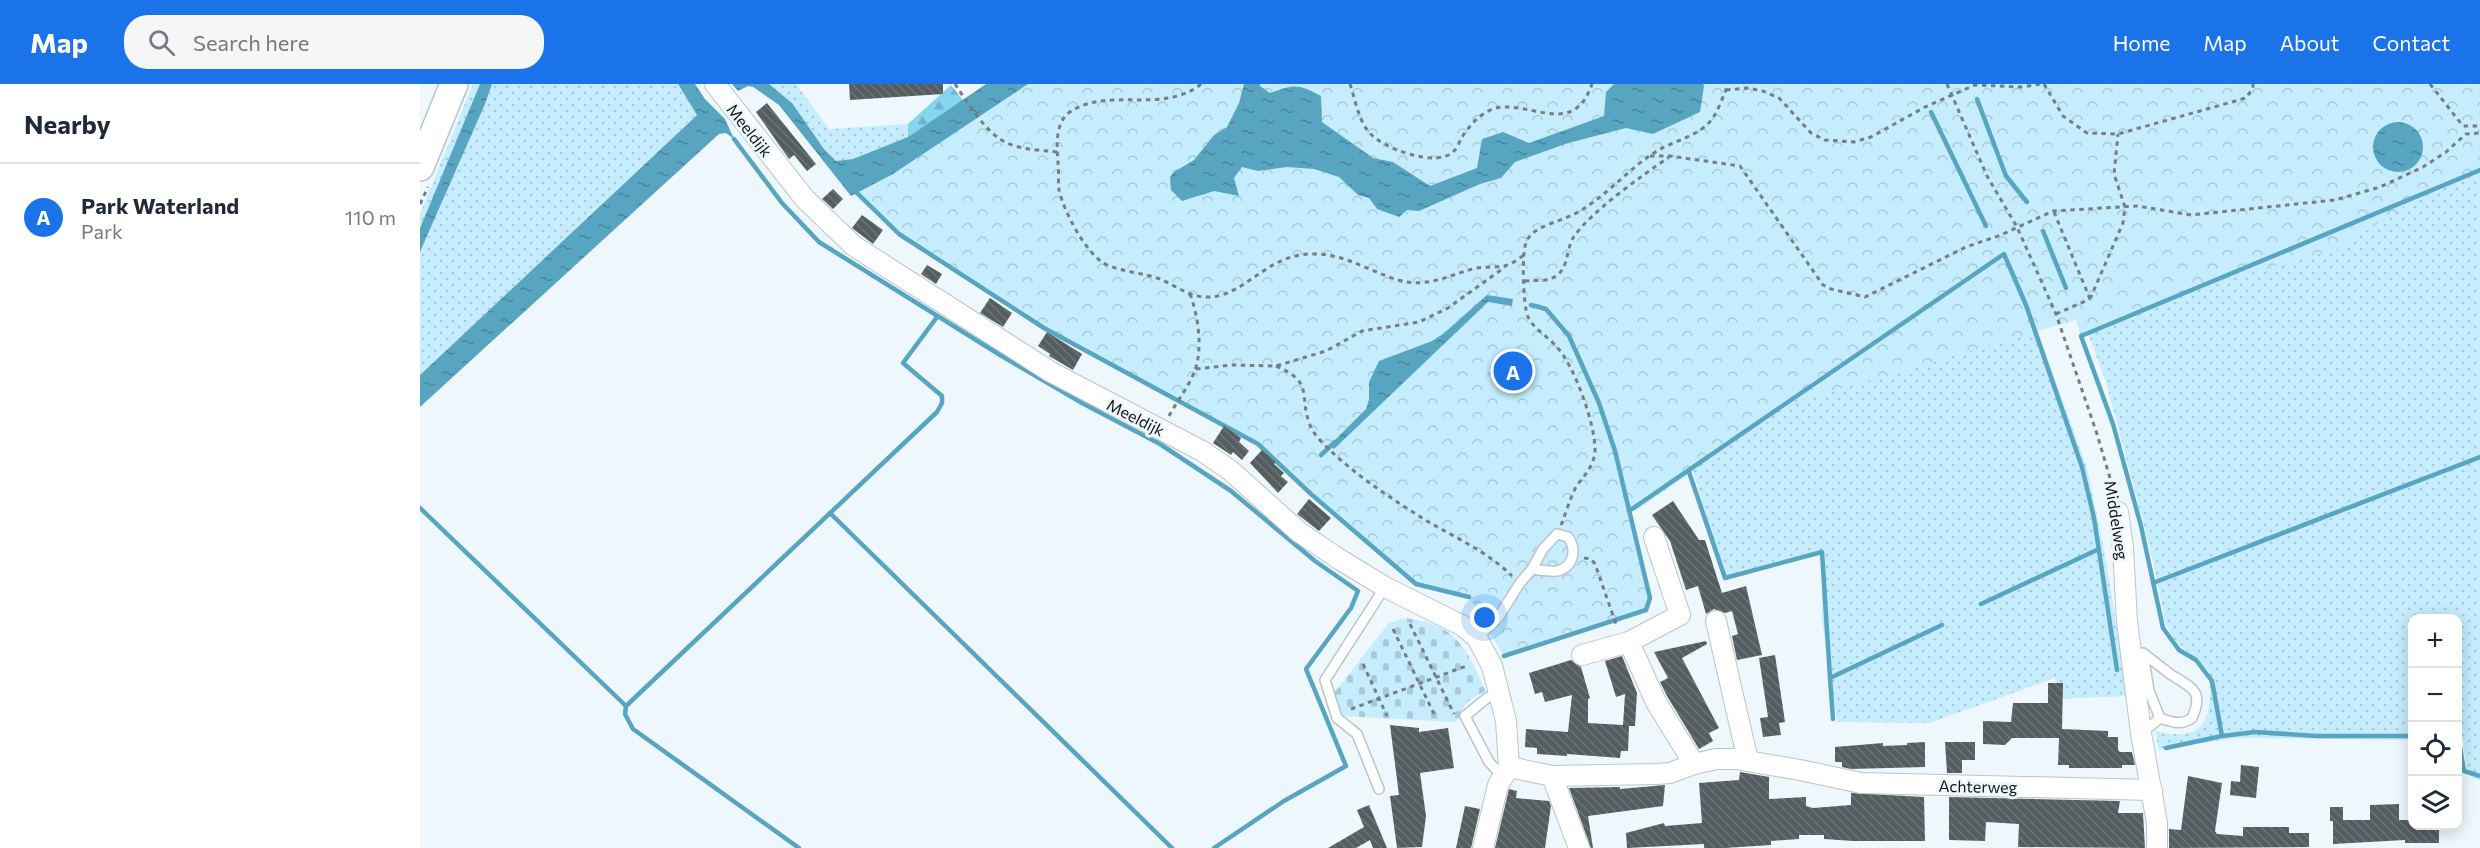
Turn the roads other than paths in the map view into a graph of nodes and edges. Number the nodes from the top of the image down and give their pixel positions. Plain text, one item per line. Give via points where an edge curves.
1 (454, 84) edge
2 (715, 84) edge
3 (420, 167) edge
4 (2118, 512) road end
5 (1654, 537) dead end
6 (1532, 569) junction
7 (1385, 587) junction
8 (1716, 621) dead end
9 (1624, 635) junction
10 (1477, 638) junction
11 (1582, 655) dead end
12 (1499, 694) junction
13 (2160, 718) junction
14 (2141, 733) junction
15 (1748, 761) junction
16 (1694, 764) junction
17 (1506, 772) junction
18 (1552, 776) junction
19 (1378, 789) dead end
20 (2152, 790) junction
21 (1483, 848) edge
22 (1579, 848) edge
23 (2157, 848) edge

1 - 3 main road
2 - 7 street, Meeldijk via 805,200 854,246 1051,372 1202,452 1230,470 1299,532
4 - 14 street, Middelweg
5 - 9 street via 1680,615
6 - 6 lane via 1557,534 1574,544 1573,557 1559,571
6 - 10 lane via 1498,618
7 - 10 street, Meeldijk via 1463,626
7 - 19 lane via 1325,680 1337,718 1358,734
8 - 15 street
9 - 11 street
9 - 16 street via 1656,702
10 - 12 street, Meeldijk via 1490,660
12 - 17 street, Meeldijk via 1506,721
12 - 17 lane via 1487,698 1465,716 1490,762
13 - 13 lane via 2149,691 2143,652 2196,692 2197,709 2192,718 2185,723
13 - 14 lane
14 - 20 street, Middelweg
15 - 16 street, Achterweg via 1716,759
15 - 20 street, Achterweg via 1861,783
16 - 18 street, Achterweg via 1670,773
17 - 18 street, Achterweg
17 - 21 street via 1498,785
18 - 22 street
20 - 23 street

